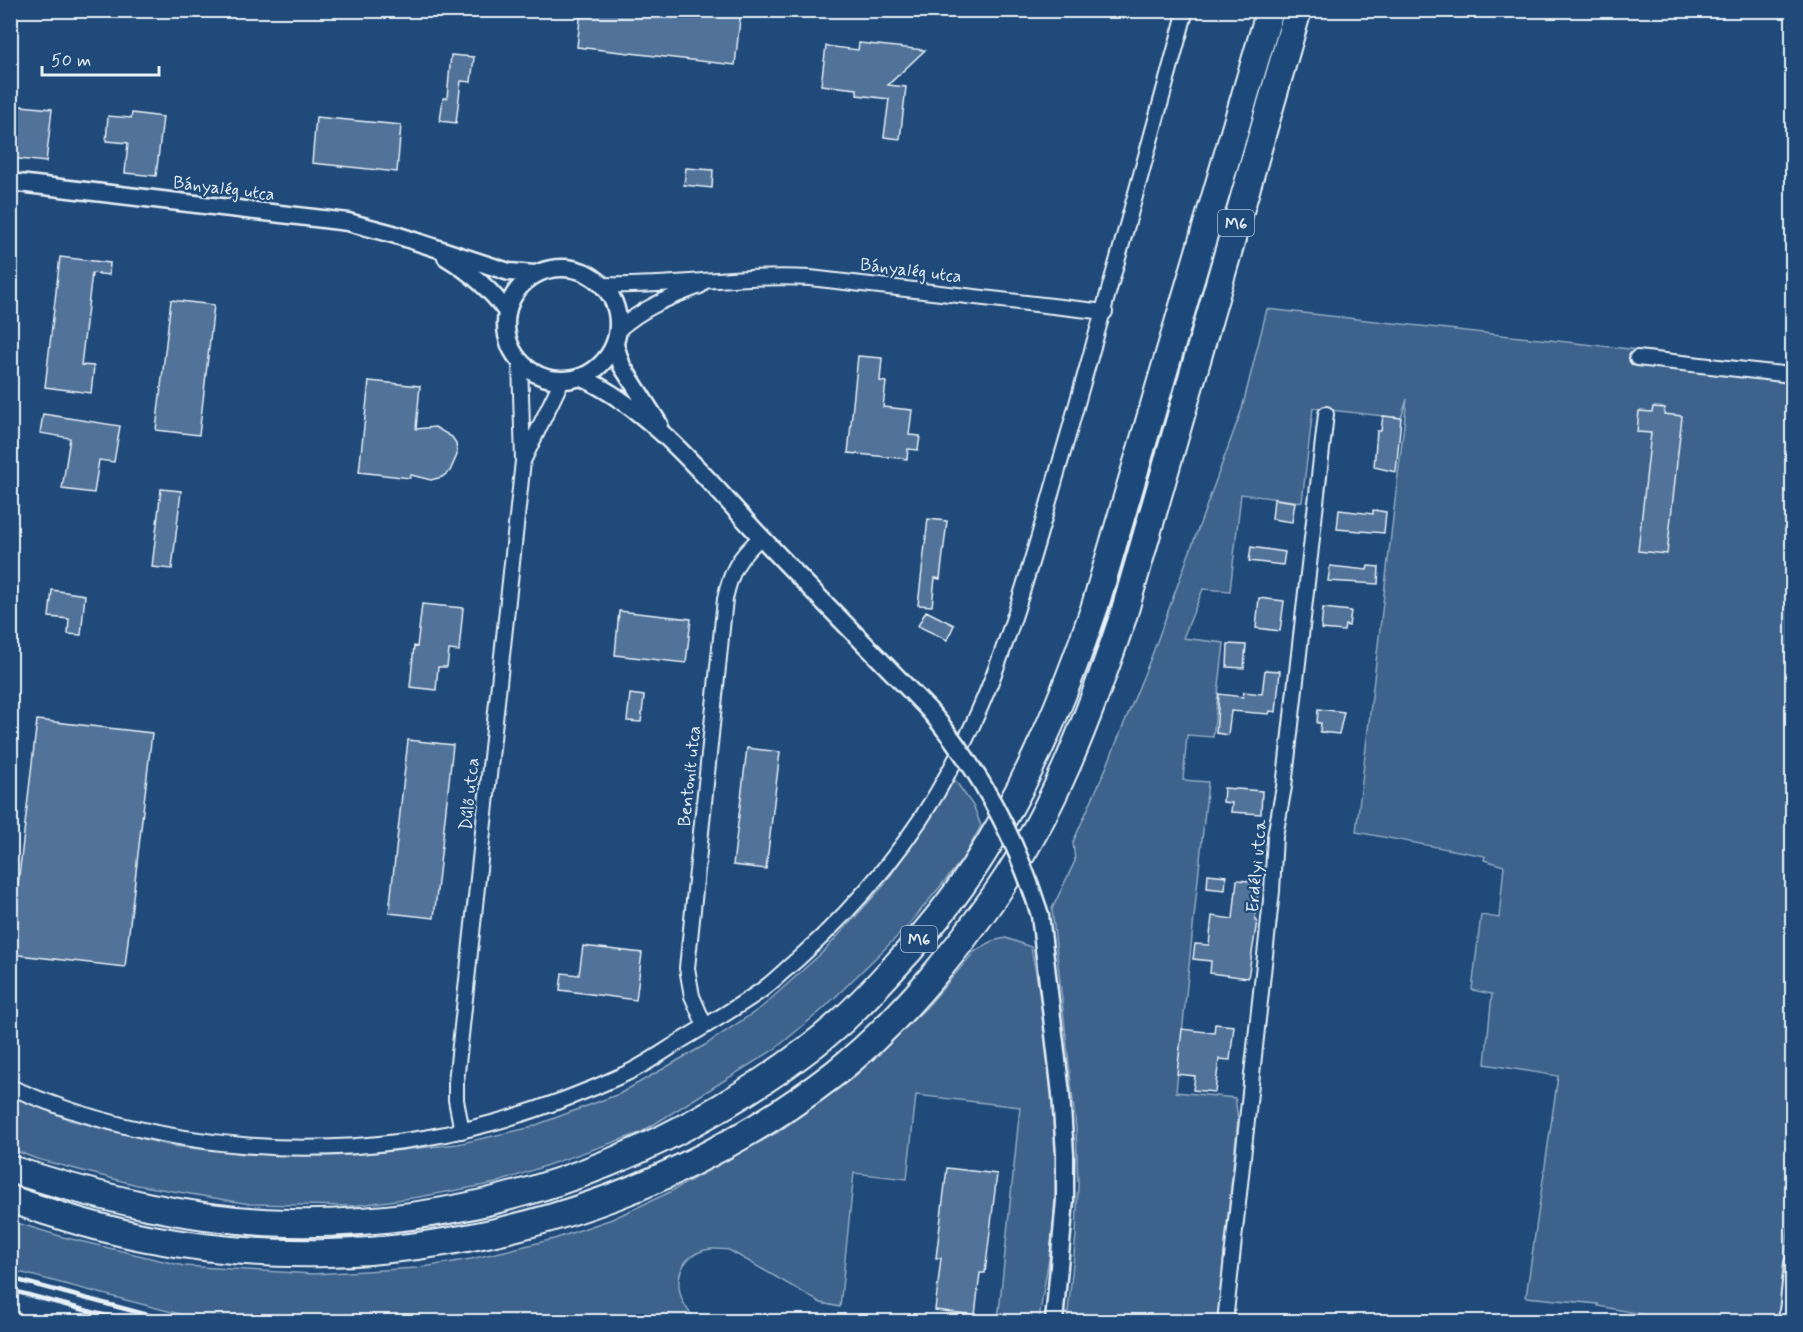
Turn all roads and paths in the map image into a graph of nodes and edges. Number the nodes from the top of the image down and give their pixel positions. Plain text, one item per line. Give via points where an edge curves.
1 (1186, 10) edge
2 (1270, 10) edge
3 (1298, 10) edge
4 (10, 182) edge
5 (430, 247) junction
6 (535, 274) junction
7 (713, 281) junction
8 (603, 285) junction
9 (507, 312) junction
10 (1105, 312) junction
11 (616, 337) junction
12 (1637, 358) dead end
13 (520, 361) junction
14 (1792, 375) edge
15 (581, 377) junction
16 (562, 380) junction
17 (1326, 414) dead end
18 (670, 440) junction
19 (523, 461) junction
20 (761, 537) junction
21 (705, 1026) junction
22 (10, 1088) edge
23 (462, 1131) junction
24 (10, 1169) edge
25 (10, 1199) edge
26 (1792, 1263) edge
27 (1054, 1322) edge
28 (1225, 1322) edge
29 (1786, 1322) edge

1 - 10 street
2 - 24 highway, M6 via 1072,675 1023,783 972,870 930,927 840,1022 772,1076 663,1139 564,1180 486,1204 440,1213 389,1220 288,1223 201,1216 109,1198
3 - 25 highway, M6 via 1123,617 1075,749 1041,819 997,892 932,976 865,1046 835,1073 762,1124 680,1170 588,1206 448,1241 343,1253 293,1254 207,1247 147,1238
4 - 5 street, Bányalég utca via 348,222
5 - 6 street, Bányalég utca via 509,272
5 - 9 street, Bányalég utca via 476,279
6 - 8 street, Bányalég utca via 549,269 578,270
6 - 9 street via 522,284
7 - 8 street, Bányalég utca
7 - 10 street, Bányalég utca via 777,276 810,278
7 - 11 street, Bányalég utca via 654,303 634,315
8 - 11 street via 617,313
9 - 13 street via 507,336
10 - 21 street via 1007,638 980,709 951,769 902,845 852,907 765,988
11 - 15 street, Bányalég utca via 601,364
11 - 18 street via 622,366
12 - 14 street
13 - 16 street, Bányalég utca via 539,375
13 - 19 street, Dűlő utca
15 - 16 street, Bányalég utca
15 - 18 street via 604,387
16 - 19 street, Dűlő utca
17 - 28 street, Erdélyi utca via 1284,787 1275,836
18 - 20 street
19 - 23 street, Dűlő utca via 456,1082
20 - 21 street, Bentonit utca via 737,562 725,599 687,968 692,996
20 - 27 street, bridge via 952,736 990,794 1023,864 1040,915 1061,1094 1065,1200
21 - 23 street via 630,1072 541,1109
22 - 23 street via 81,1114 161,1134 251,1145 391,1143
26 - 29 street

